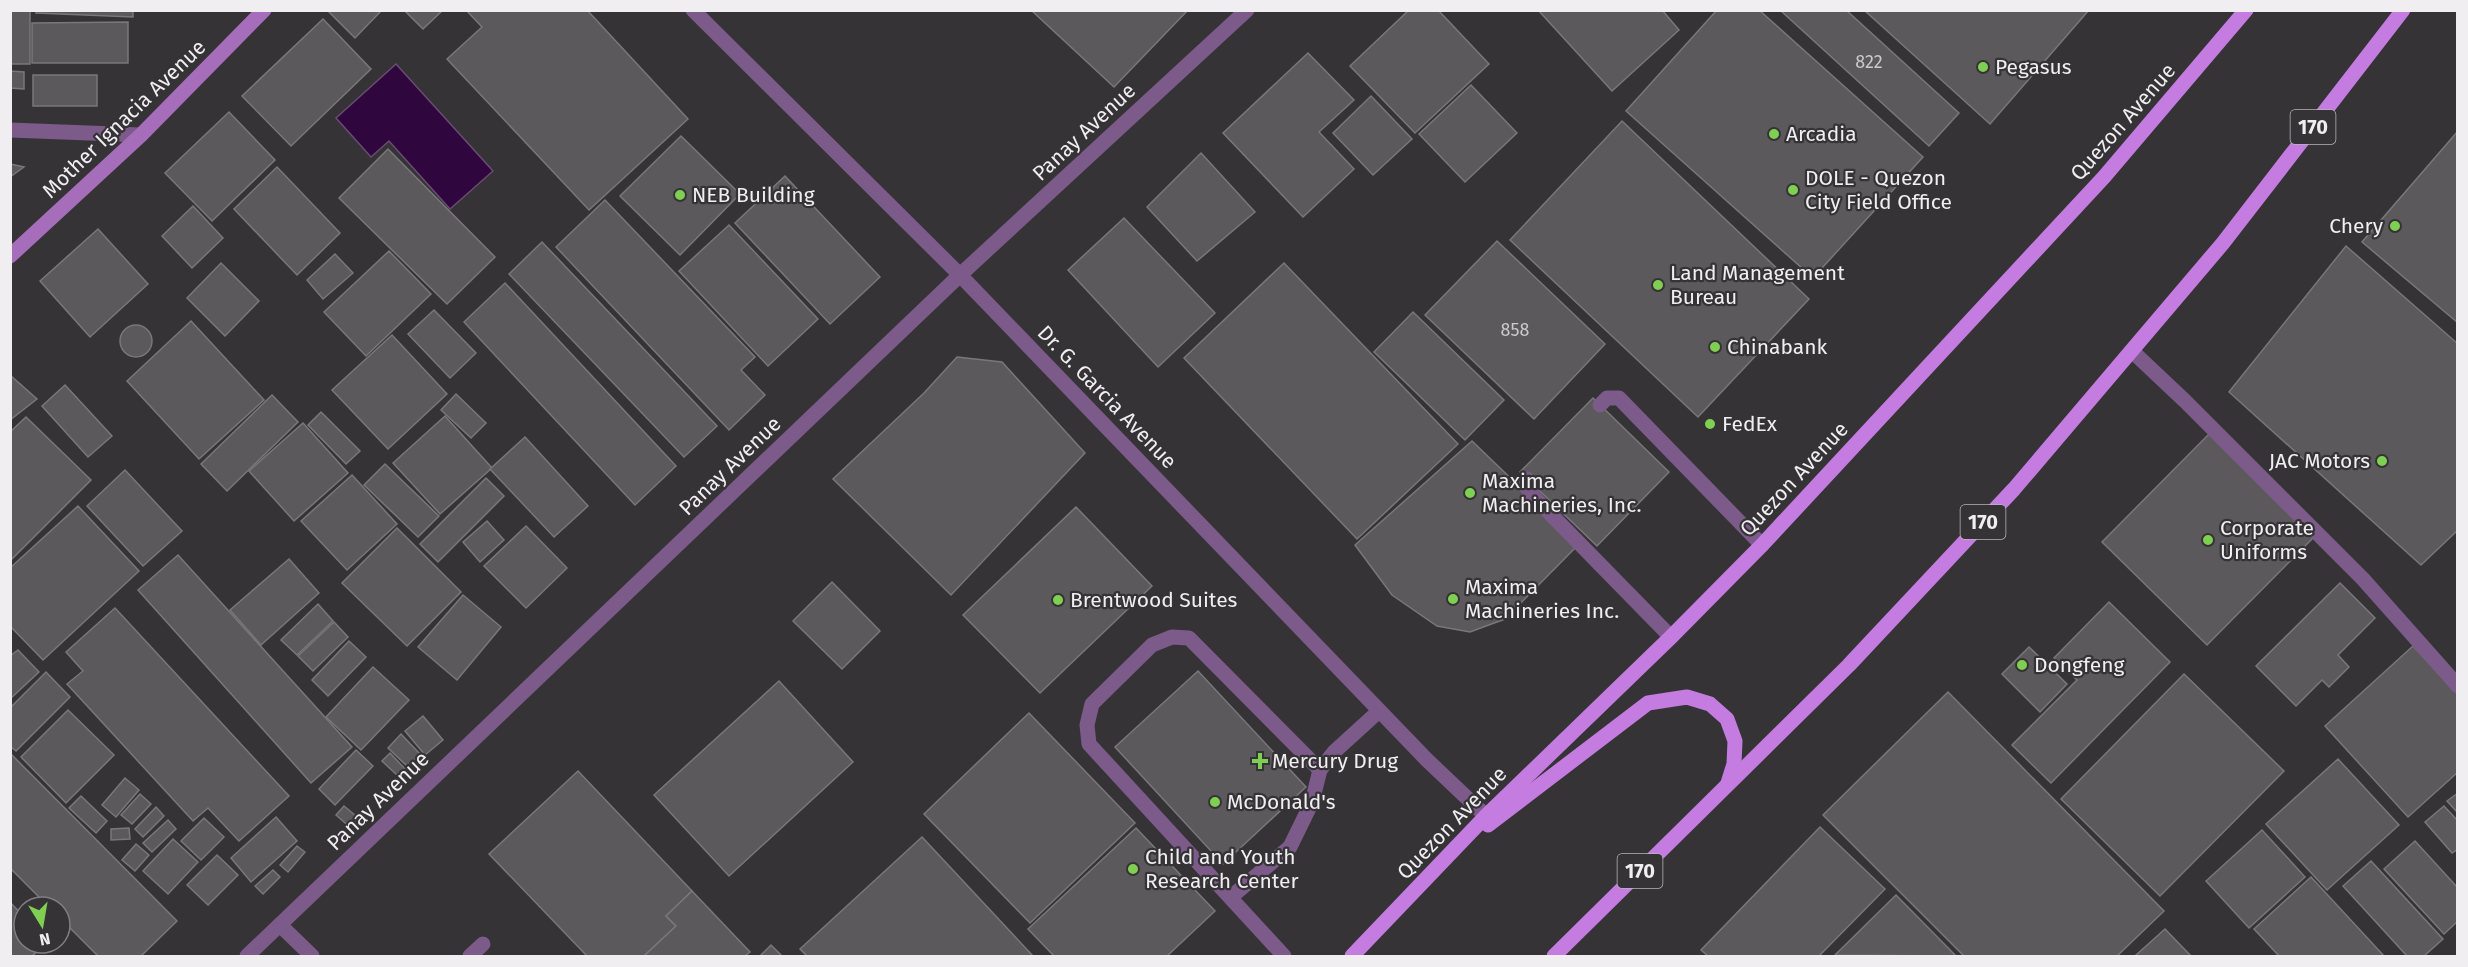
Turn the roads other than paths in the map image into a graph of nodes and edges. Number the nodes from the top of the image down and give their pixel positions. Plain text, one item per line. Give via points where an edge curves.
1 (264, 10) edge
2 (693, 10) edge
3 (1247, 10) edge
4 (2246, 10) edge
5 (2403, 10) edge
6 (10, 129) edge
7 (141, 135) junction
8 (10, 256) edge
9 (960, 275) junction
10 (2132, 351) junction
11 (1600, 405) dead end
12 (1527, 479) dead end
13 (1762, 545) junction
14 (1671, 637) junction
15 (2457, 686) edge
16 (1379, 711) junction
17 (1320, 770) junction
18 (1727, 786) junction
19 (1486, 816) junction
20 (1447, 857) junction
21 (1231, 897) junction
22 (280, 925) junction
23 (483, 944) dead end
24 (247, 957) edge
25 (312, 957) edge
26 (470, 957) edge
27 (1284, 957) edge
28 (1352, 957) edge
29 (1554, 957) edge

1 - 7 main road, Mother Ignacia Avenue
2 - 9 street, Dr. G. Garcia Avenue
3 - 9 street, Panay Avenue
4 - 13 main road, Quezon Avenue via 2104,177
5 - 10 main road, 170 via 2223,243
6 - 7 street
7 - 8 main road, Mother Ignacia Avenue
9 - 16 street, Dr. G. Garcia Avenue
9 - 22 street, Panay Avenue
10 - 15 street via 2363,579
10 - 18 main road, 170 via 2014,489 1849,665
11 - 13 street via 1607,398 1619,398
12 - 14 street via 1531,494
13 - 14 main road, Quezon Avenue
14 - 19 main road, Quezon Avenue
16 - 17 street
16 - 19 street, Dr. G. Garcia Avenue
17 - 21 street via 1312,802 1290,847
17 - 21 street via 1189,638 1172,638 1152,645 1092,704 1089,744
18 - 20 main road via 1734,764 1735,741 1727,719 1710,704 1687,697 1648,703
18 - 29 main road, 170
19 - 20 main road, Quezon Avenue
20 - 28 main road, Quezon Avenue
21 - 27 street
22 - 24 street, Panay Avenue
22 - 25 street
23 - 26 street

